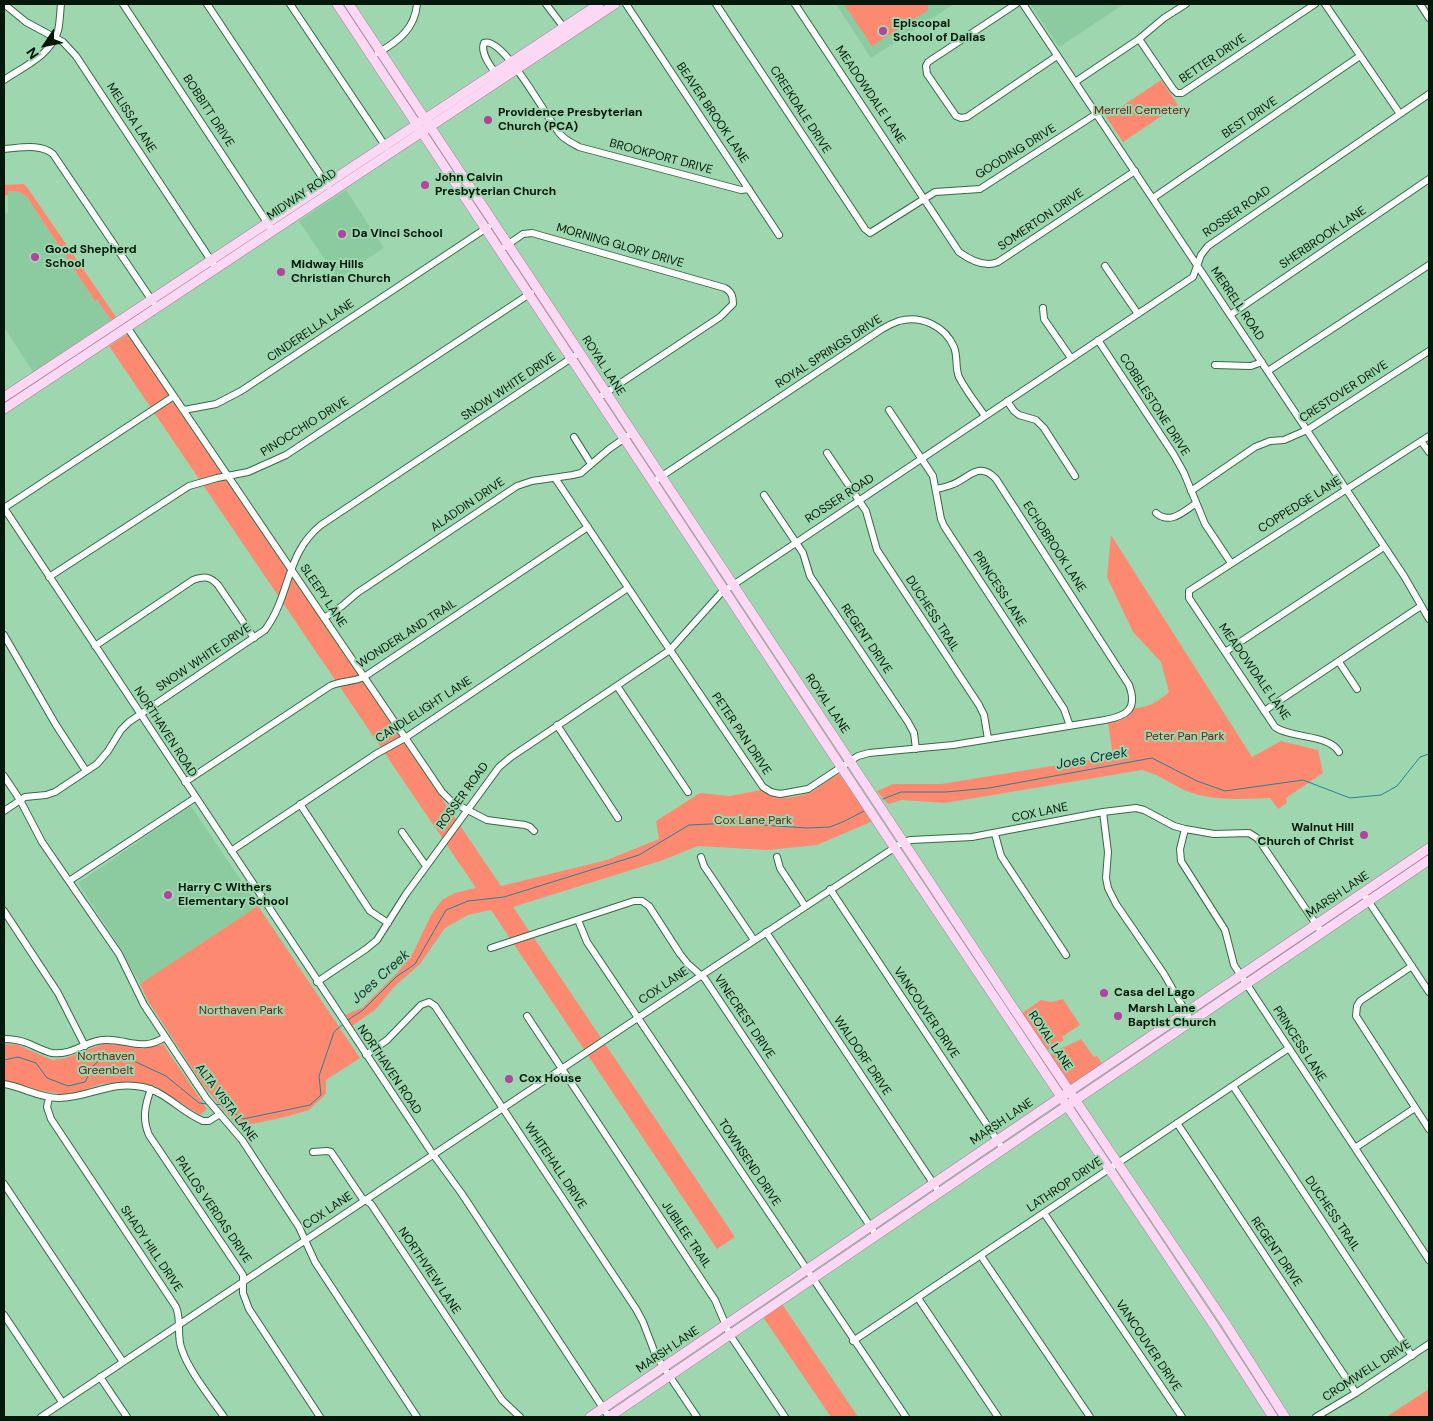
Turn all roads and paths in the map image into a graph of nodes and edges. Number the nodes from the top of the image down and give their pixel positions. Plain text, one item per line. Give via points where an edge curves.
1 (4, 4) edge
2 (61, 4) edge
3 (123, 4) edge
4 (207, 4) edge
5 (290, 4) edge
6 (338, 4) edge
7 (349, 4) edge
8 (417, 4) edge
9 (546, 4) edge
10 (599, 4) edge
11 (615, 4) edge
12 (626, 4) edge
13 (716, 4) edge
14 (795, 4) edge
15 (1016, 4) edge
16 (1023, 4) edge
17 (1186, 4) edge
18 (1315, 4) edge
19 (1325, 4) edge
20 (1420, 4) edge
21 (1429, 18) edge
22 (566, 31) junction
23 (55, 38) junction
24 (1139, 39) junction
25 (377, 54) junction
26 (1057, 56) junction
27 (1360, 56) junction
28 (513, 66) junction
29 (498, 76) junction
30 (4, 80) edge
31 (1075, 82) junction
32 (1429, 94) edge
33 (1096, 114) junction
34 (1400, 114) junction
35 (423, 125) junction
36 (4, 149) edge
37 (387, 149) junction
38 (1135, 171) junction
39 (1429, 179) edge
40 (329, 187) junction
41 (750, 189) junction
42 (1153, 198) junction
43 (926, 199) junction
44 (490, 226) junction
45 (270, 227) junction
46 (865, 229) joint
47 (779, 235) dead end
48 (504, 247) junction
49 (213, 265) junction
50 (1429, 265) edge
51 (1105, 266) dead end
52 (1198, 266) junction
53 (533, 292) junction
54 (154, 304) junction
55 (1044, 308) dead end
56 (1138, 314) junction
57 (1230, 314) junction
58 (127, 327) junction
59 (1098, 340) junction
60 (1429, 351) edge
61 (576, 356) junction
62 (1070, 358) junction
63 (1262, 362) junction
64 (1215, 365) dead end
65 (1268, 371) junction
66 (174, 396) junction
67 (602, 396) junction
68 (4, 397) edge
69 (1007, 401) junction
70 (4, 410) edge
71 (184, 410) junction
72 (889, 410) dead end
73 (985, 416) junction
74 (1307, 430) junction
75 (632, 433) junction
76 (1429, 436) edge
77 (574, 438) dead end
78 (624, 439) junction
79 (1422, 441) junction
80 (1429, 452) edge
81 (827, 453) dead end
82 (922, 458) junction
83 (591, 464) junction
84 (1075, 476) dead end
85 (228, 477) junction
86 (555, 478) junction
87 (657, 479) junction
88 (936, 489) junction
89 (1346, 489) junction
90 (1190, 491) junction
91 (764, 495) dead end
92 (859, 500) junction
93 (1195, 504) junction
94 (4, 508) edge
95 (1156, 513) dead end
96 (588, 527) junction
97 (796, 542) junction
98 (1384, 546) junction
99 (1231, 563) junction
100 (291, 568) junction
101 (50, 577) junction
102 (729, 587) junction
103 (628, 588) junction
104 (1189, 598) joint
105 (1421, 606) junction
106 (324, 618) junction
107 (1429, 619) edge
108 (4, 634) edge
109 (254, 638) junction
110 (95, 646) junction
111 (670, 650) junction
112 (1225, 652) junction
113 (1339, 662) junction
114 (364, 677) junction
115 (1129, 685) joint
116 (617, 686) junction
117 (1357, 689) dead end
118 (1264, 711) junction
119 (140, 714) junction
120 (557, 725) junction
121 (1070, 726) junction
122 (405, 738) junction
123 (988, 739) junction
124 (916, 749) junction
125 (1340, 752) dead end
126 (846, 764) junction
127 (86, 771) junction
128 (4, 776) edge
129 (185, 782) junction
130 (688, 792) dead end
131 (195, 798) junction
132 (20, 800) junction
133 (300, 804) junction
134 (4, 810) edge
135 (467, 810) junction
136 (1103, 812) junction
137 (618, 818) dead end
138 (1185, 829) junction
139 (402, 832) dead end
140 (534, 832) dead end
141 (995, 834) junction
142 (903, 842) junction
143 (894, 846) junction
144 (231, 851) junction
145 (1428, 854) edge
146 (777, 857) dead end
147 (702, 858) dead end
148 (426, 866) junction
149 (69, 881) junction
150 (830, 889) junction
151 (1364, 893) junction
152 (1369, 901) junction
153 (939, 904) junction
154 (805, 906) junction
155 (4, 912) edge
156 (578, 920) junction
157 (388, 923) junction
158 (1316, 924) junction
159 (766, 932) junction
160 (1322, 933) junction
161 (754, 940) junction
162 (491, 948) dead end
163 (1066, 955) dead end
164 (1412, 966) junction
165 (702, 974) junction
166 (1241, 975) junction
167 (317, 982) junction
168 (1246, 984) junction
169 (1429, 992) edge
170 (1004, 1002) junction
171 (1185, 1013) junction
172 (527, 1016) dead end
173 (638, 1017) junction
174 (1192, 1021) junction
175 (165, 1037) junction
176 (4, 1038) edge
177 (1148, 1038) junction
178 (85, 1046) junction
179 (1154, 1046) junction
180 (1289, 1048) junction
181 (366, 1055) junction
182 (561, 1068) junction
183 (4, 1084) edge
184 (1233, 1086) junction
185 (151, 1089) junction
186 (1069, 1091) junction
187 (1060, 1097) junction
188 (49, 1098) junction
189 (1075, 1100) junction
190 (1067, 1106) junction
191 (503, 1108) junction
192 (1415, 1108) junction
193 (218, 1113) junction
194 (1178, 1124) junction
195 (1429, 1129) edge
196 (997, 1140) junction
197 (1355, 1148) junction
198 (1003, 1149) junction
199 (313, 1152) dead end
200 (433, 1155) junction
201 (1114, 1166) junction
202 (934, 1183) junction
203 (4, 1184) edge
204 (939, 1192) junction
205 (365, 1200) junction
206 (1044, 1213) junction
207 (870, 1227) junction
208 (876, 1235) junction
209 (305, 1240) junction
210 (981, 1256) junction
211 (1429, 1260) edge
212 (807, 1270) junction
213 (812, 1279) junction
214 (243, 1282) junction
215 (918, 1298) junction
216 (4, 1315) edge
217 (1224, 1321) junction
218 (179, 1324) junction
219 (726, 1326) junction
220 (1215, 1326) junction
221 (730, 1335) junction
222 (853, 1341) junction
223 (1429, 1344) edge
224 (1412, 1356) junction
225 (123, 1362) junction
226 (664, 1368) junction
227 (670, 1376) junction
228 (100, 1377) junction
229 (1356, 1393) junction
230 (62, 1402) junction
231 (603, 1409) junction
232 (41, 1417) edge
233 (127, 1417) edge
234 (224, 1417) edge
235 (320, 1417) edge
236 (417, 1417) edge
237 (520, 1417) edge
238 (590, 1417) edge
239 (609, 1417) edge
240 (697, 1417) edge
241 (786, 1417) edge
242 (906, 1417) edge
243 (998, 1417) edge
244 (1090, 1417) edge
245 (1182, 1417) edge
246 (1273, 1417) edge
247 (1285, 1417) edge
248 (1316, 1417) edge

1 - 23 street, MELISSA LANE via 26,22
2 - 23 street
3 - 45 street, BOBBITT DRIVE
4 - 40 street
5 - 37 street
6 - 25 main road, ROYAL LANE
7 - 25 main road, ROYAL LANE
8 - 25 street via 406,32
9 - 22 street
10 - 22 main road, MIDWAY ROAD
11 - 22 main road, MIDWAY ROAD
12 - 41 street, BEAVER BROOK LANE
13 - 46 street, CREEKDALE DRIVE
14 - 43 street, MEADOWDALE LANE
15 - 26 street via 928,62 927,74 956,116 967,117
16 - 26 street, MERRELL ROAD
17 - 24 street
18 - 24 street, BETTER DRIVE via 1182,93 1173,89
19 - 27 street
20 - 21 street
22 - 28 main road, MIDWAY ROAD
23 - 30 street via 45,52
23 - 49 street, MELISSA LANE via 76,56
24 - 31 street
25 - 35 main road, ROYAL LANE
26 - 31 street, MERRELL ROAD
27 - 34 street
27 - 42 street, BEST DRIVE
28 - 29 main road, MIDWAY ROAD
28 - 29 street, BROOKPORT DRIVE via 490,42 484,43 483,49
28 - 41 street, BROOKPORT DRIVE via 569,142 741,190
29 - 35 main road, MIDWAY ROAD
31 - 33 street, MERRELL ROAD
32 - 34 street, ROSSER ROAD
33 - 38 street, MERRELL ROAD
33 - 43 street, GOODING DRIVE via 980,189 943,190
34 - 52 street, ROSSER ROAD via 1208,246
35 - 37 main road, MIDWAY ROAD
35 - 44 main road, ROYAL LANE
36 - 54 street via 39,147 53,154
37 - 40 main road, MIDWAY ROAD
38 - 42 street, MERRELL ROAD
38 - 43 street, SOMERTON DRIVE via 993,264 969,260 959,252
39 - 57 street, SHERBROOK LANE
40 - 45 main road, MIDWAY ROAD
41 - 47 street, BEAVER BROOK LANE
42 - 52 street, MERRELL ROAD
43 - 46 street, GOODING DRIVE via 875,231 870,233
44 - 48 main road, ROYAL LANE
44 - 71 street, CINDERELLA LANE via 241,391 216,404
45 - 49 main road, MIDWAY ROAD
48 - 53 main road, ROYAL LANE
48 - 67 street, MORNING GLORY DRIVE via 523,234 532,233 725,288 733,296 733,304 720,317
49 - 54 main road, MIDWAY ROAD
50 - 65 street
51 - 56 street
52 - 56 street, ROSSER ROAD via 1193,278
52 - 57 street, MERRELL ROAD
53 - 61 main road, ROYAL LANE
53 - 85 street, PINOCCHIO DRIVE via 286,455 259,468
54 - 58 main road, MIDWAY ROAD
54 - 68 main road, MIDWAY ROAD
55 - 62 street via 1044,319
56 - 59 street, ROSSER ROAD
57 - 63 street, MERRELL ROAD
58 - 66 street, SLEEPY LANE
58 - 70 main road, MIDWAY ROAD
59 - 62 street, ROSSER ROAD
59 - 90 street, COBBLESTONE DRIVE via 1174,455
60 - 74 street, CRESTOVER DRIVE
61 - 67 main road, ROYAL LANE
61 - 100 street, SNOW WHITE DRIVE via 321,525 303,543
62 - 69 street, ROSSER ROAD
63 - 64 street via 1251,366
63 - 65 street, MERRELL ROAD
65 - 74 street, MERRELL ROAD
66 - 71 street, SLEEPY LANE
66 - 94 street
67 - 75 main road, ROYAL LANE
67 - 78 main road, ROYAL LANE
69 - 73 street, ROSSER ROAD
69 - 84 street via 1019,415 1036,420 1044,428
71 - 85 street, SLEEPY LANE
72 - 82 street, PRINCESS LANE
73 - 82 street, ROSSER ROAD
73 - 87 street, ROYAL SPRINGS DRIVE via 960,380 954,347 942,330 918,320 900,321
74 - 89 street, MERRELL ROAD
74 - 90 street, CRESTOVER DRIVE via 1255,447
75 - 78 street, ALADDIN DRIVE
75 - 87 main road, ROYAL LANE
76 - 79 street, COPPEDGE LANE
77 - 83 street
78 - 83 street, ALADDIN DRIVE
78 - 87 main road, ROYAL LANE
79 - 80 street
79 - 89 street, COPPEDGE LANE
81 - 92 street, DUCHESS TRAIL
82 - 88 street, PRINCESS LANE via 933,476
82 - 92 street, ROSSER ROAD
83 - 86 street, ALADDIN DRIVE via 581,473
85 - 100 street, SLEEPY LANE
85 - 101 street, PINOCCHIO DRIVE via 188,486
86 - 96 street, PETER PAN DRIVE
86 - 106 street, ALADDIN DRIVE via 517,486
87 - 102 main road, ROYAL LANE
88 - 115 street, ECHOBROOK LANE via 950,486 977,471 992,474
88 - 121 street, PRINCESS LANE via 944,526 1064,709
89 - 98 street, MERRELL ROAD
89 - 99 street, COPPEDGE LANE
90 - 93 street, COBBLESTONE DRIVE
91 - 97 street, REGENT DRIVE
92 - 97 street, ROSSER ROAD
92 - 123 street, DUCHESS TRAIL via 868,516 877,550 979,705
93 - 95 street via 1173,518
93 - 99 street, COBBLESTONE DRIVE
94 - 101 street, NORTHAVEN ROAD
96 - 103 street, PETER PAN DRIVE
96 - 114 street, WONDERLAND TRAIL
97 - 102 street, ROSSER ROAD
97 - 124 street, REGENT DRIVE via 810,576 908,722 914,733
98 - 105 street, MERRELL ROAD
98 - 112 street
99 - 104 street, COPPEDGE LANE via 1190,591
100 - 106 street, SLEEPY LANE
100 - 109 street, SNOW WHITE DRIVE via 273,618
101 - 110 street, NORTHAVEN ROAD
102 - 111 street, ROSSER ROAD
102 - 126 main road, ROYAL LANE
103 - 111 street, PETER PAN DRIVE
103 - 122 street, CANDLELIGHT LANE
104 - 112 street, MEADOWDALE LANE
105 - 107 street, MERRELL ROAD
105 - 113 street
106 - 114 street, SLEEPY LANE
108 - 127 street
109 - 110 street via 218,585 204,576 193,580
109 - 119 street, SNOW WHITE DRIVE
110 - 119 street, NORTHAVEN ROAD
111 - 116 street, ROSSER ROAD
111 - 126 street, PETER PAN DRIVE via 768,790 780,794 808,789
112 - 118 street, MEADOWDALE LANE
113 - 117 street
113 - 118 street
114 - 122 street, SLEEPY LANE
114 - 129 street, WONDERLAND TRAIL via 330,686
115 - 121 street, PETER PAN DRIVE via 1133,701 1122,716
116 - 120 street, ROSSER ROAD
116 - 130 street
118 - 125 street, MEADOWDALE LANE via 1282,732 1317,739
119 - 127 street, SNOW WHITE DRIVE via 121,730 102,760
119 - 129 street, NORTHAVEN ROAD
120 - 135 street, ROSSER ROAD via 499,766
120 - 137 street
121 - 123 street, PETER PAN DRIVE
122 - 133 street, CANDLELIGHT LANE
122 - 135 street, SLEEPY LANE via 448,799
123 - 124 street, PETER PAN DRIVE
124 - 126 street, PETER PAN DRIVE via 868,753
126 - 142 main road, ROYAL LANE
126 - 143 main road, ROYAL LANE
127 - 132 street, SNOW WHITE DRIVE via 54,792
128 - 132 street, ALTA VISTA LANE
129 - 131 street, NORTHAVEN ROAD
131 - 144 street, NORTHAVEN ROAD
131 - 149 street
132 - 134 street, SNOW WHITE DRIVE
132 - 149 street, ALTA VISTA LANE via 42,842
133 - 144 street, CANDLELIGHT LANE
133 - 157 street via 370,911
135 - 140 street, SLEEPY LANE via 487,820 525,825
135 - 148 street, ROSSER ROAD
136 - 138 street, COX LANE via 1140,809
136 - 141 street, COX LANE
136 - 171 street via 1108,888 1164,974
138 - 158 street, COX LANE via 1254,835
138 - 166 street, PRINCESS LANE via 1180,849 1182,861 1225,930 1231,959
139 - 148 street
141 - 142 street, COX LANE
141 - 163 street via 1002,856
142 - 143 street, COX LANE
142 - 153 main road, ROYAL LANE
143 - 150 street, COX LANE
143 - 153 main road, ROYAL LANE
144 - 167 street, NORTHAVEN ROAD
145 - 151 main road, MARSH LANE
145 - 152 main road, MARSH LANE
146 - 154 street via 780,868
147 - 161 street via 704,866
148 - 157 street, ROSSER ROAD
149 - 175 street, ALTA VISTA LANE via 119,954 144,1005
150 - 154 street, COX LANE
150 - 196 street, VANCOUVER DRIVE
151 - 152 street
151 - 158 main road, MARSH LANE
152 - 160 main road, MARSH LANE
152 - 164 street
153 - 170 main road, ROYAL LANE
154 - 159 street, COX LANE
155 - 178 street via 58,994
156 - 162 street, VINECREST DRIVE
156 - 165 street, VINECREST DRIVE via 642,901 688,964
156 - 173 street, TOWNSEND DRIVE via 587,942
157 - 167 street, ROSSER ROAD via 372,945
158 - 160 street, COX LANE
158 - 166 main road, MARSH LANE
159 - 161 street, COX LANE
159 - 202 street, WALDORF DRIVE
160 - 168 main road, MARSH LANE
161 - 165 street, COX LANE
164 - 169 street
164 - 192 street via 1360,1001 1356,1011 1357,1019
165 - 173 street, COX LANE
165 - 207 street, VINECREST DRIVE
166 - 168 street, PRINCESS LANE
166 - 171 main road, MARSH LANE
167 - 181 street, NORTHAVEN ROAD
168 - 174 main road, MARSH LANE
168 - 180 street, PRINCESS LANE
170 - 186 main road, ROYAL LANE
170 - 187 main road, ROYAL LANE
171 - 174 street
171 - 177 main road, MARSH LANE
172 - 182 street, JUBILEE TRAIL
173 - 182 street, COX LANE
173 - 212 street, TOWNSEND DRIVE
174 - 179 main road, MARSH LANE
175 - 178 street via 146,1045 110,1040
175 - 193 street, ALTA VISTA LANE
176 - 178 street via 59,1053
177 - 179 main road
177 - 186 main road, MARSH LANE
179 - 189 main road, MARSH LANE
180 - 184 street, LATHROP DRIVE
180 - 197 street, PRINCESS LANE
181 - 191 street, WHITEHALL DRIVE via 387,1040 421,1005 432,1003
181 - 200 street, NORTHAVEN ROAD
182 - 191 street, COX LANE
182 - 219 street, JUBILEE TRAIL via 715,1300
183 - 188 street
184 - 194 street, LATHROP DRIVE
184 - 224 street, DUCHESS TRAIL
185 - 188 street via 117,1086 76,1096
185 - 193 street via 203,1121 209,1121
185 - 214 street, PALLOS VERDAS DRIVE via 144,1117 149,1135 243,1275
186 - 187 main road, MARSH LANE
186 - 189 main road, ROYAL LANE
187 - 190 main road, ROYAL LANE
187 - 196 main road, MARSH LANE
188 - 218 street, SHADY HILL DRIVE via 47,1107 51,1119 176,1307
189 - 190 main road, MARSH LANE
189 - 201 main road, ROYAL LANE
190 - 198 main road, MARSH LANE
190 - 201 main road, ROYAL LANE
191 - 200 street, COX LANE
191 - 226 street, WHITEHALL DRIVE via 640,1316
192 - 195 street
192 - 197 street
193 - 209 street, ALTA VISTA LANE via 242,1140
194 - 201 street, LATHROP DRIVE
194 - 229 street, REGENT DRIVE
196 - 198 street, VANCOUVER DRIVE
196 - 202 main road, MARSH LANE
197 - 211 street, PRINCESS LANE
198 - 204 main road, MARSH LANE
199 - 205 street, NORTHVIEW LANE via 331,1152
200 - 205 street, COX LANE
200 - 231 street, NORTHAVEN ROAD
201 - 206 street, LATHROP DRIVE
201 - 217 main road, ROYAL LANE
201 - 220 main road, ROYAL LANE
202 - 204 street, WALDORF DRIVE
202 - 207 main road, MARSH LANE
203 - 225 street
204 - 208 main road, MARSH LANE
205 - 209 street, COX LANE
205 - 237 street, NORTHVIEW LANE via 371,1204 502,1400
206 - 210 street, LATHROP DRIVE
206 - 245 street, VANCOUVER DRIVE
207 - 208 street, VINECREST DRIVE
207 - 212 main road, MARSH LANE
208 - 213 main road, MARSH LANE
209 - 214 street, COX LANE
209 - 236 street, ALTA VISTA LANE via 315,1262
210 - 215 street, LATHROP DRIVE
210 - 244 street
212 - 213 street, TOWNSEND DRIVE
212 - 219 main road, MARSH LANE
213 - 221 main road, MARSH LANE
213 - 222 street, TOWNSEND DRIVE
214 - 218 street, COX LANE
214 - 235 street, PALLOS VERDAS DRIVE via 249,1309
215 - 222 street, LATHROP DRIVE
215 - 243 street
216 - 230 street
217 - 220 main road
217 - 247 main road, ROYAL LANE
218 - 225 street, COX LANE
218 - 234 street, SHADY HILL DRIVE via 184,1356
219 - 221 street, JUBILEE TRAIL
219 - 226 main road, MARSH LANE
220 - 246 main road, ROYAL LANE
221 - 227 main road, MARSH LANE
221 - 241 street, JUBILEE TRAIL
222 - 242 street, TOWNSEND DRIVE
223 - 224 street, CROMWELL DRIVE
224 - 229 street, CROMWELL DRIVE
225 - 228 street, COX LANE
226 - 227 street, WHITEHALL DRIVE
226 - 231 main road, MARSH LANE
227 - 239 main road, MARSH LANE
227 - 240 street, WHITEHALL DRIVE
228 - 230 street, COX LANE
228 - 233 street
229 - 248 street, CROMWELL DRIVE
230 - 232 street, COX LANE
231 - 238 main road, MARSH LANE
231 - 239 street, NORTHAVEN ROAD

